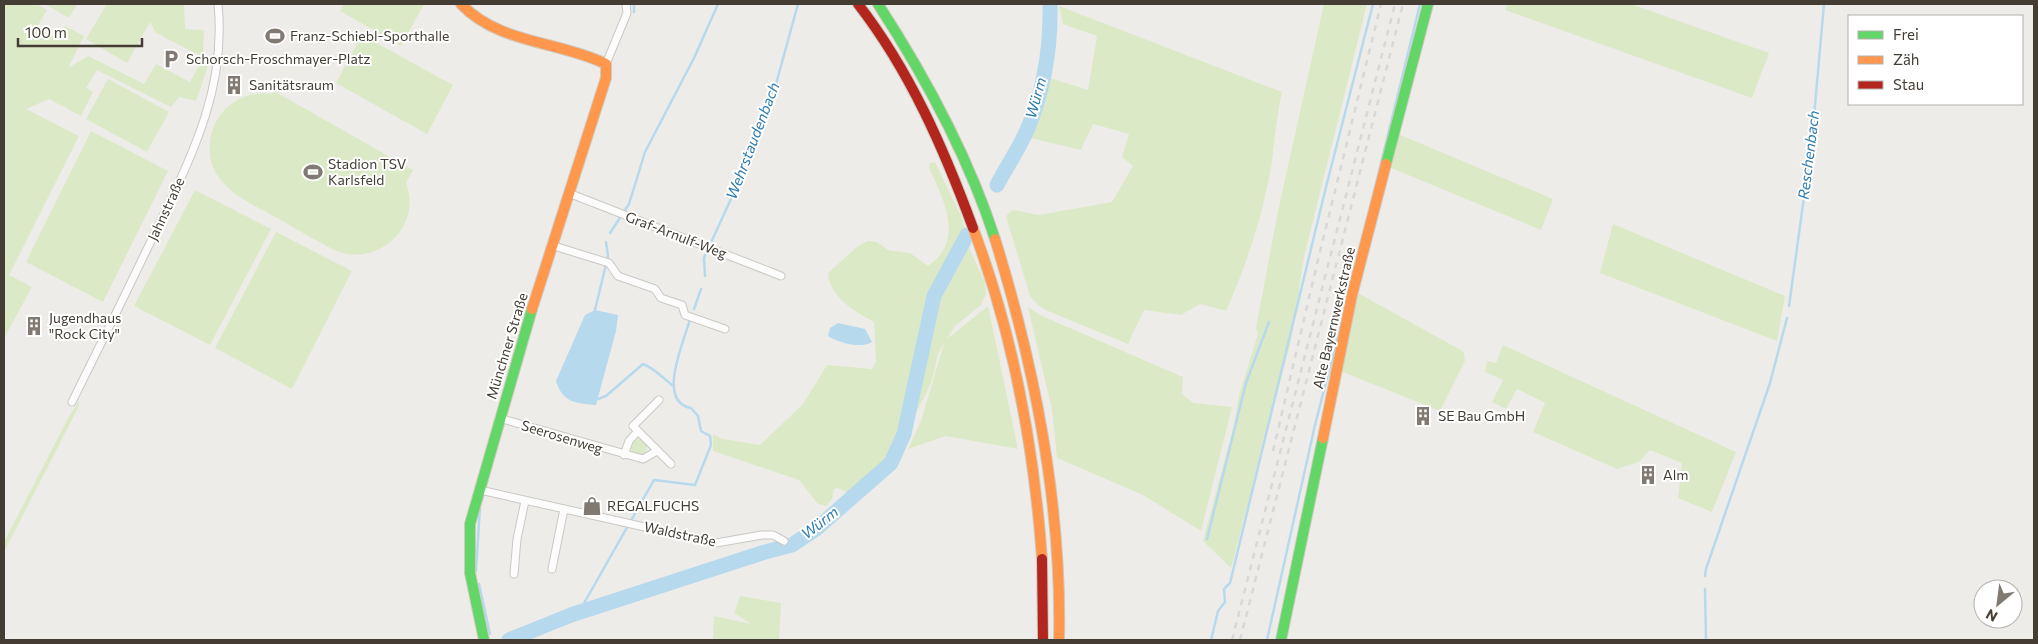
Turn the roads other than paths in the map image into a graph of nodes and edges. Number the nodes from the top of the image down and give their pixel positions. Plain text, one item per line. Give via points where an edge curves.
1 (218, 4) edge
2 (461, 4) edge
3 (626, 4) edge
4 (858, 4) edge
5 (878, 4) edge
6 (1428, 4) edge
7 (606, 64) junction
8 (571, 194) junction
9 (554, 246) junction
10 (781, 276) dead end
11 (725, 330) dead end
12 (659, 400) dead end
13 (72, 402) dead end
14 (500, 418) junction
15 (638, 431) junction
16 (657, 451) junction
17 (624, 455) junction
18 (671, 464) dead end
19 (480, 490) junction
20 (525, 501) junction
21 (564, 509) junction
22 (784, 541) dead end
23 (552, 569) dead end
24 (514, 574) dead end
25 (484, 640) edge
26 (1043, 640) edge
27 (1059, 640) edge
28 (1280, 640) edge

1 - 13 street, Jahnstraße via 220,28 216,79 199,139
2 - 7 main road via 478,21 497,29 581,52
3 - 7 street, Münchner Straße via 627,13
4 - 26 main road via 892,51 926,114 956,180 993,287 1013,365 1029,452 1039,527
5 - 27 main road via 937,98 1000,249 1042,425 1054,525
6 - 28 main road, Alte Bayernwerkstraße via 1354,288
7 - 8 main road, Münchner Straße via 606,78
8 - 9 main road, Münchner Straße
8 - 10 street, Graf-Arnulf-Weg
9 - 11 street via 606,262 618,276 655,289 661,298 682,305 685,315
9 - 14 main road, Münchner Straße
12 - 15 street via 634,426
14 - 17 street, Seerosenweg
14 - 19 main road, Münchner Straße
15 - 16 street
15 - 17 street
16 - 17 street, Seerosenweg via 643,459
16 - 18 street
19 - 20 street, Waldstraße
19 - 25 main road, Münchner Straße via 470,524 469,562
20 - 21 street, Waldstraße
20 - 24 street
21 - 22 street, Waldstraße via 716,544 762,535 774,535
21 - 23 street

